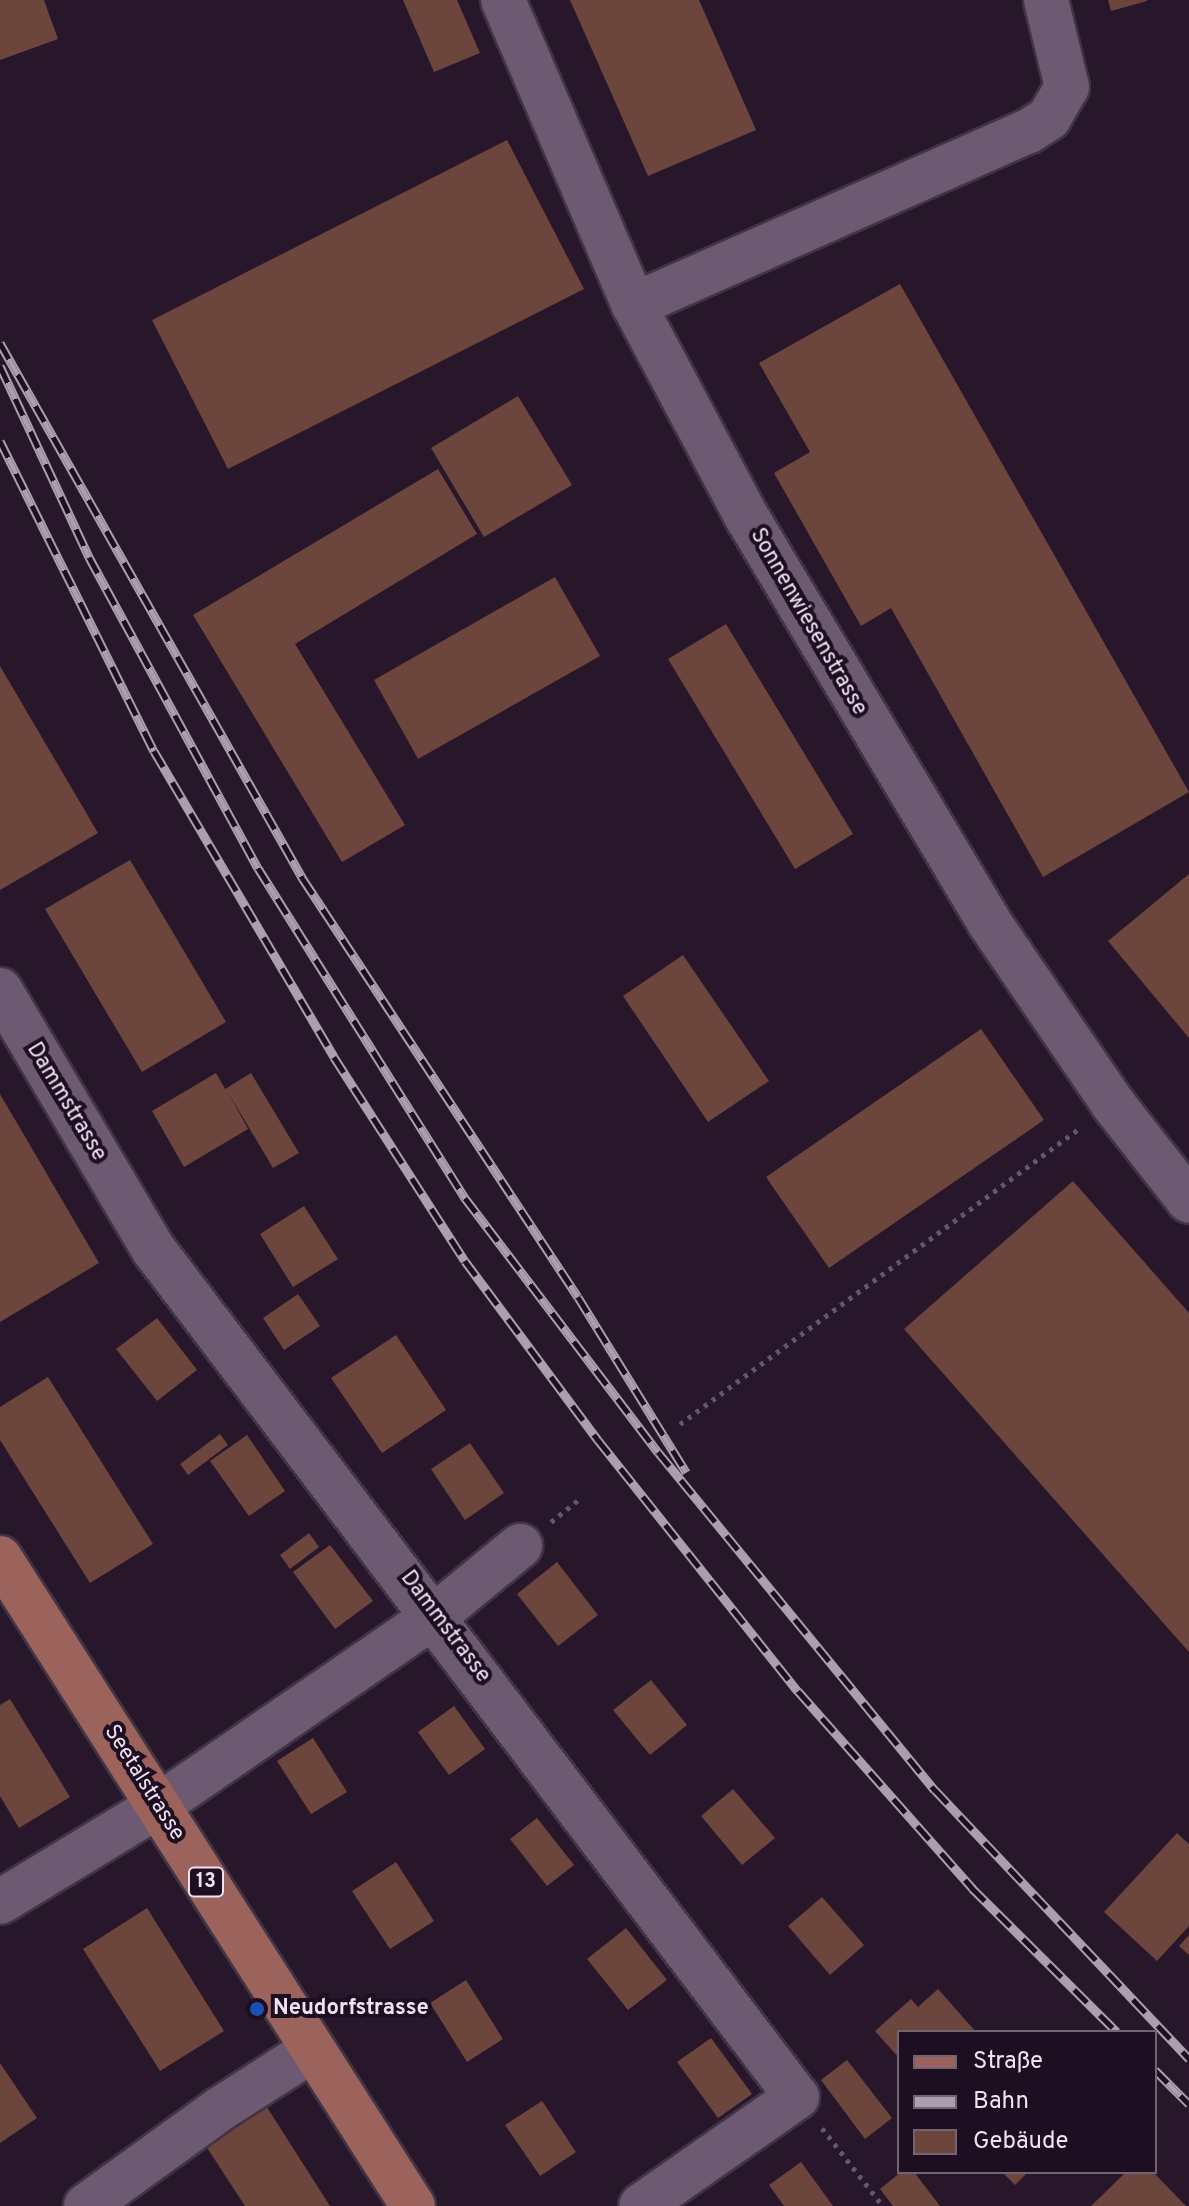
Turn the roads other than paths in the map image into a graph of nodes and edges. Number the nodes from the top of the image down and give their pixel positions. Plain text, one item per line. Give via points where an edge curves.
1 (503, 0) edge
2 (1046, 0) edge
3 (634, 305) junction
4 (0, 990) edge
5 (1189, 1201) edge
6 (520, 1546) dead end
7 (0, 1558) edge
8 (436, 1615) junction
9 (158, 1806) junction
10 (0, 1902) edge
11 (312, 2050) junction
12 (86, 2206) edge
13 (413, 2206) edge
14 (641, 2206) edge

1 - 3 street, Sonnenwiesenstrasse
2 - 3 street via 1067,87 1049,118
3 - 5 street, Sonnenwiesenstrasse via 748,519 989,922 1113,1104
4 - 8 street, Dammstrasse via 154,1250
6 - 8 street
7 - 9 main road, Seetalstrasse / 13
8 - 9 street
8 - 14 street, Dammstrasse via 797,2097
9 - 10 street
9 - 11 main road, Seetalstrasse / 13
11 - 12 street
11 - 13 main road, Seetalstrasse / 13

